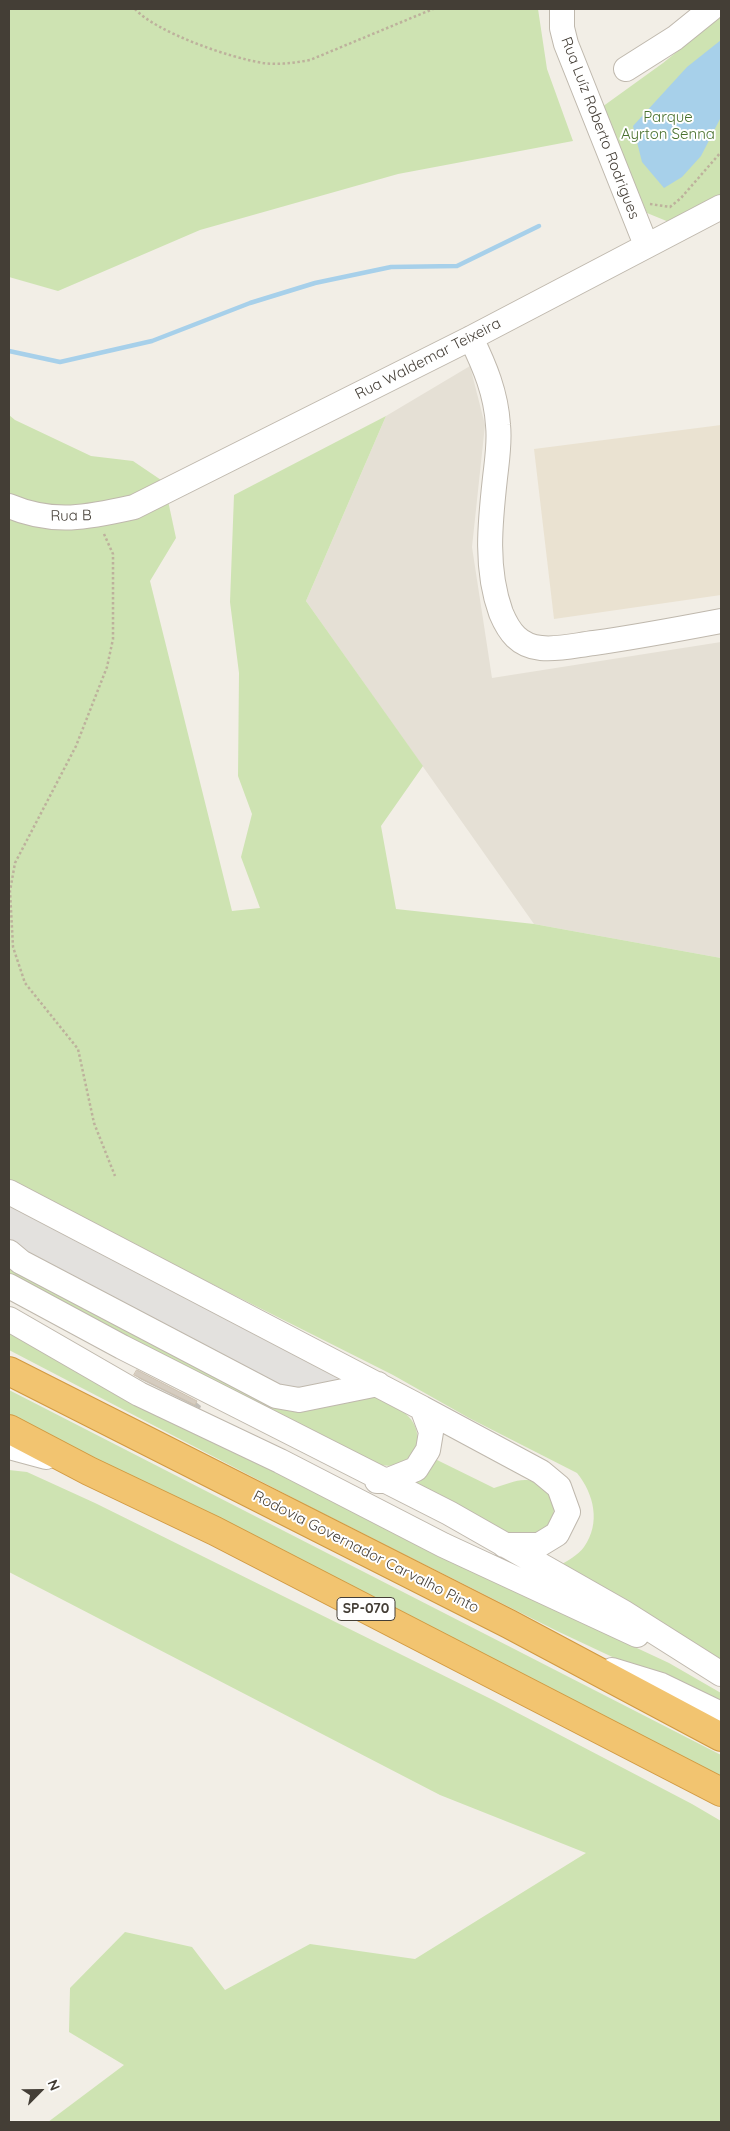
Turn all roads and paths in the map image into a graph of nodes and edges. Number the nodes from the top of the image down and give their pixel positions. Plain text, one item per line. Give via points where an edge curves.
1 (135, 9) edge
2 (433, 9) edge
3 (562, 9) edge
4 (711, 9) edge
5 (626, 69) dead end
6 (721, 152) edge
7 (642, 203) dead end
8 (721, 207) edge
9 (646, 245) junction
10 (471, 338) junction
11 (9, 506) edge
12 (134, 507) joint
13 (96, 516) junction
14 (721, 621) edge
15 (115, 1176) dead end
16 (9, 1192) edge
17 (9, 1252) edge
18 (9, 1286) edge
19 (12, 1321) edge
20 (122, 1347) junction
21 (9, 1371) edge
22 (378, 1384) junction
23 (422, 1408) junction
24 (9, 1429) edge
25 (9, 1447) edge
26 (280, 1461) junction
27 (89, 1471) junction
28 (386, 1481) junction
29 (504, 1545) junction
30 (578, 1660) junction
31 (718, 1672) edge
32 (721, 1714) edge
33 (721, 1737) edge
34 (721, 1792) edge

1 - 2 path via 175,35 235,57 289,64 310,60
3 - 9 street, Rua Luíz Roberto Rodrigues via 566,44
4 - 5 street
6 - 7 path via 670,207
8 - 9 street, Rua Waldemar Teixeira
9 - 10 street, Rua Waldemar Teixeira
10 - 12 street, Rua Waldemar Teixeira
10 - 14 street via 496,402 499,426 490,534 491,572 499,606 512,635 521,642 540,648 558,648
11 - 13 street, Rua B via 34,515 56,518
12 - 13 street, Rua B
13 - 15 path via 113,554 113,639 107,667 76,746 15,863 10,891 13,948 25,983 78,1050 94,1123
16 - 22 street
17 - 22 street via 21,1262 276,1396 299,1400
18 - 20 street
19 - 20 street
19 - 26 street via 139,1394
20 - 28 street
21 - 30 highway, Rodovia Governador Carvalho Pinto
22 - 23 street
23 - 28 street via 431,1432 428,1450 416,1469
23 - 29 street via 541,1472 559,1487 568,1512 557,1534 539,1545
24 - 27 highway, SP-070
25 - 27 street
26 - 28 street via 352,1480
26 - 31 street via 442,1545
27 - 34 highway, SP-070 via 215,1531
28 - 29 street
29 - 31 street via 623,1612
30 - 32 street via 661,1685
30 - 33 highway, Rodovia Governador Carvalho Pinto

